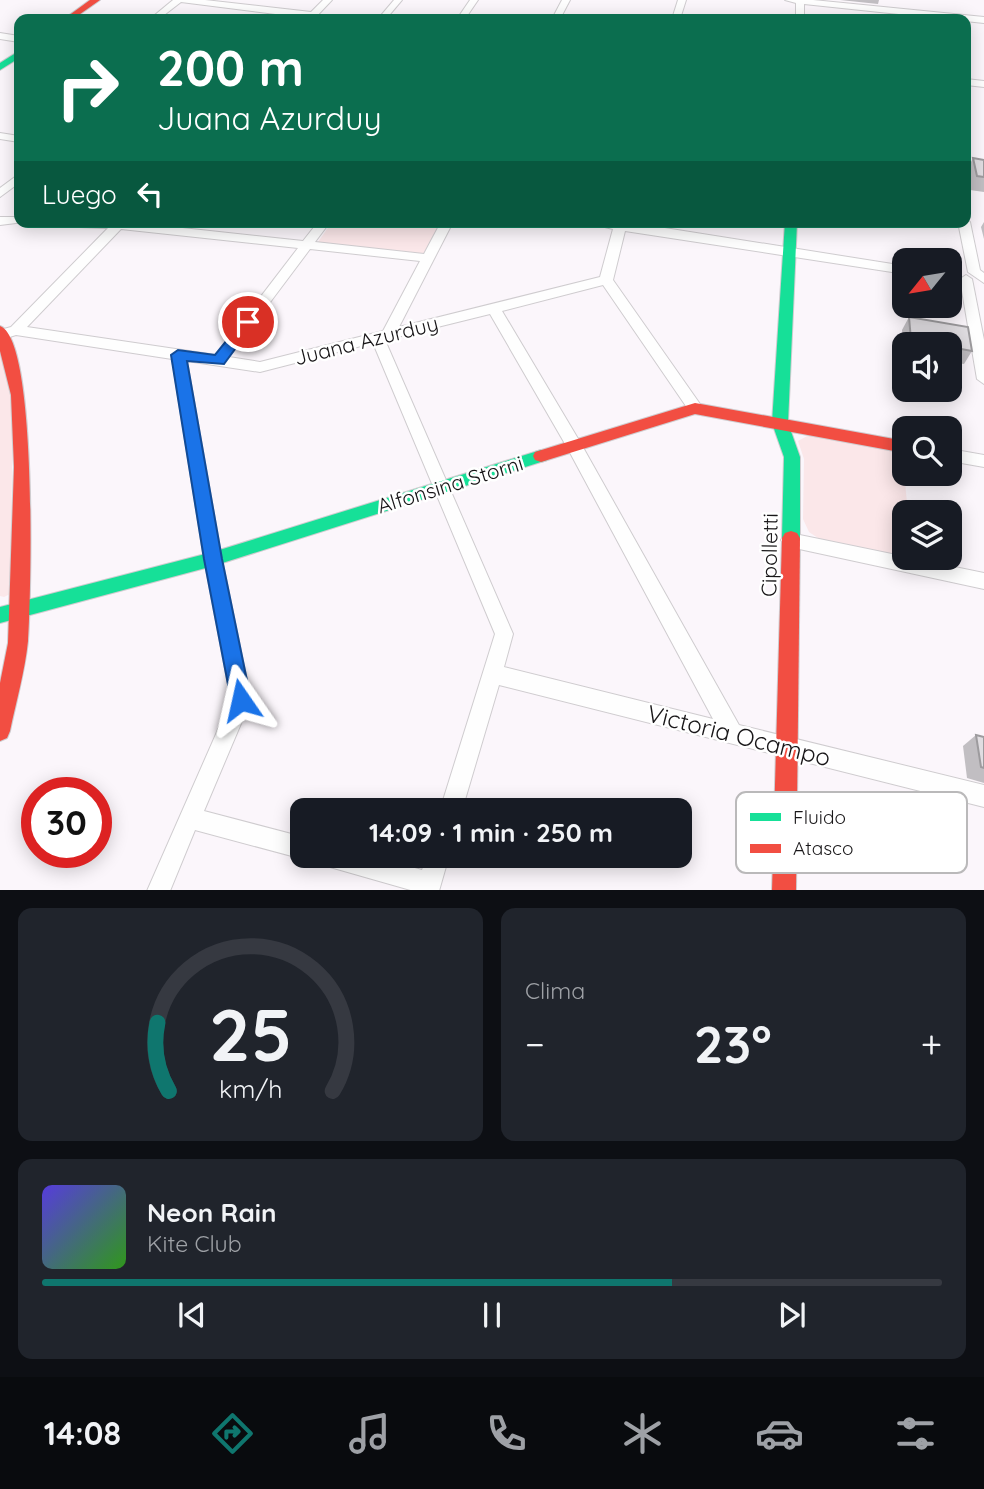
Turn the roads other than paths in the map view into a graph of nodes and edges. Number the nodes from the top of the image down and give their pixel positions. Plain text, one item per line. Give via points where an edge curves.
1 (96, 0) edge
2 (178, 0) edge
3 (184, 0) edge
4 (328, 0) edge
5 (398, 0) edge
6 (789, 0) edge
7 (800, 1) edge
8 (75, 14) edge
9 (160, 14) edge
10 (289, 14) edge
11 (314, 14) edge
12 (386, 14) edge
13 (907, 14) edge
14 (0, 36) edge
15 (14, 47) edge
16 (14, 55) edge
17 (0, 67) edge
18 (14, 181) edge
19 (0, 194) edge
20 (115, 228) edge
21 (160, 228) edge
22 (213, 228) edge
23 (320, 228) edge
24 (444, 228) edge
25 (620, 228) edge
26 (639, 228) edge
27 (791, 228) edge
28 (965, 228) edge
29 (208, 234) junction
30 (307, 245) junction
31 (789, 253) junction
32 (429, 258) junction
33 (892, 268) edge
34 (977, 278) edge
35 (606, 280) junction
36 (493, 307) junction
37 (4, 333) edge
38 (383, 336) junction
39 (178, 355) junction
40 (219, 361) junction
41 (984, 379) edge
42 (695, 408) junction
43 (780, 424) junction
44 (892, 445) edge
45 (574, 446) junction
46 (962, 457) edge
47 (984, 461) edge
48 (440, 486) junction
49 (790, 540) junction
50 (213, 559) junction
51 (984, 581) edge
52 (20, 610) junction
53 (0, 615) edge
54 (493, 674) junction
55 (0, 731) edge
56 (732, 733) junction
57 (786, 747) junction
58 (785, 792) edge
59 (984, 796) edge
60 (456, 798) edge
61 (190, 818) junction
62 (290, 845) edge
63 (368, 868) edge
64 (434, 868) edge
65 (428, 887) edge
66 (158, 890) edge

1 - 8 street
2 - 9 street
3 - 10 street
4 - 11 street
5 - 12 street
6 - 7 street
7 - 13 street
14 - 15 street
16 - 17 street
18 - 19 street
20 - 37 street
21 - 29 street
22 - 29 street
23 - 30 street
24 - 32 street
25 - 35 street
26 - 31 street
27 - 31 street, Cipolletti
28 - 34 street
29 - 30 street
30 - 32 street
30 - 40 street
31 - 33 street
31 - 43 street, Cipolletti
32 - 38 street
34 - 41 street
35 - 36 street, Juana Azurduy
35 - 42 street
36 - 38 street, Juana Azurduy
36 - 45 street
37 - 39 street, Juana Azurduy
37 - 52 street via 20,402
38 - 40 street, Juana Azurduy via 260,367
38 - 48 street
39 - 40 street, Juana Azurduy
39 - 50 street
42 - 43 street, Alfonsina Storni
42 - 45 street, Alfonsina Storni
43 - 44 street, Alfonsina Storni
43 - 49 street, Cipolletti via 792,457
45 - 48 street, Alfonsina Storni
45 - 56 street
46 - 47 street
48 - 50 street, Alfonsina Storni
48 - 54 street via 504,634
49 - 51 street
49 - 57 street, Cipolletti
50 - 52 street, Alfonsina Storni
50 - 61 street via 241,700
52 - 53 street, Alfonsina Storni
52 - 55 street
54 - 56 street, Victoria Ocampo
54 - 60 street
56 - 57 street, Victoria Ocampo
57 - 58 street, Cipolletti
57 - 59 street, Victoria Ocampo
61 - 62 street
61 - 66 street
63 - 65 street
64 - 65 street

